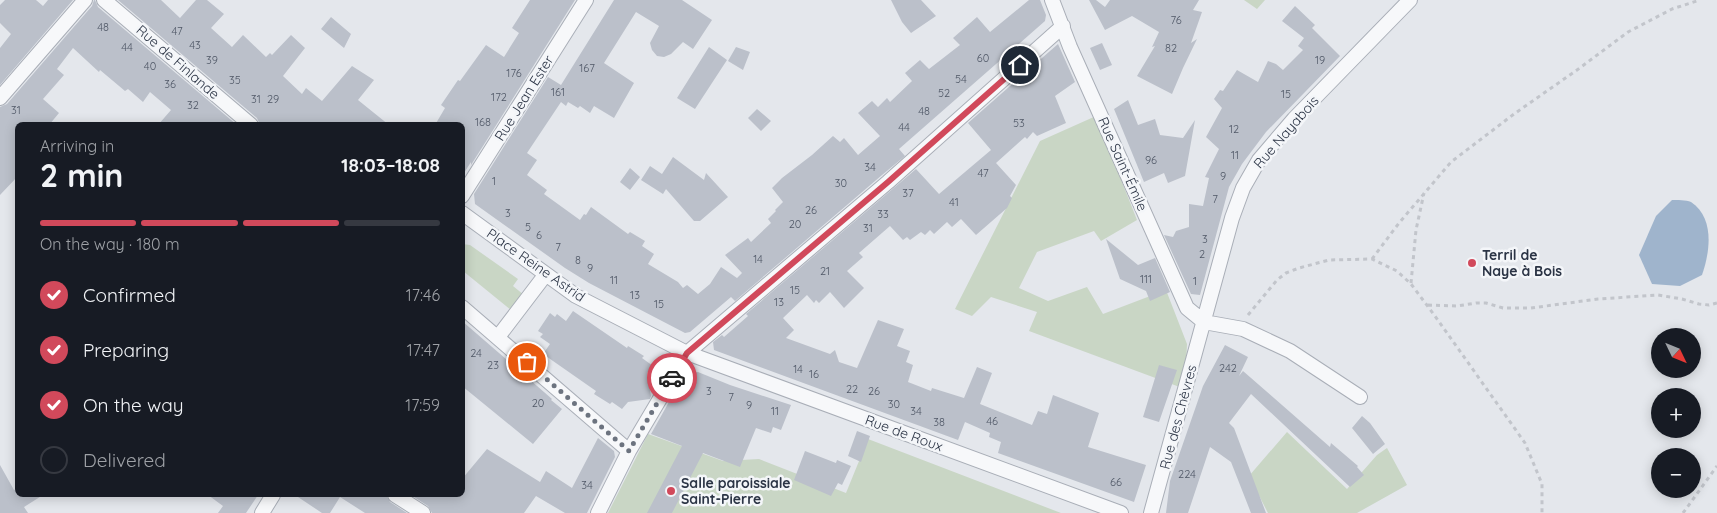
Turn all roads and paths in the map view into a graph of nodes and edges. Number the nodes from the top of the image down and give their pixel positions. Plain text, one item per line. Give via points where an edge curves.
1 (85, 0) edge
2 (104, 0) edge
3 (586, 0) edge
4 (1052, 0) edge
5 (1410, 0) edge
6 (1700, 0) edge
7 (1063, 26) junction
8 (0, 98) edge
9 (247, 122) edge
10 (465, 191) edge
11 (1424, 192) junction
12 (465, 216) edge
13 (1372, 259) junction
14 (546, 274) junction
15 (1411, 284) junction
16 (1717, 303) edge
17 (1427, 305) junction
18 (465, 310) edge
19 (1204, 322) junction
20 (1239, 328) junction
21 (498, 337) junction
22 (687, 353) junction
23 (1360, 397) dead end
24 (629, 451) junction
25 (1717, 466) edge
26 (272, 497) edge
27 (398, 497) edge
28 (262, 513) edge
29 (423, 513) edge
30 (598, 513) edge
31 (1121, 513) edge
32 (1151, 513) edge
33 (1542, 513) edge
34 (1683, 513) edge

1 - 8 street
2 - 9 street, Rue de Finlande
3 - 10 street, Rue Jean Ester
4 - 7 street, Rue Saint-Émile
5 - 19 street, Rue Nayabois via 1294,119 1259,160 1243,188 1232,218
6 - 11 path via 1672,9 1628,32 1451,162
7 - 19 street, Rue Saint-Émile via 1187,308
7 - 22 street via 888,182
11 - 13 path
11 - 15 path via 1416,230
12 - 14 street, Place Reine Astrid
13 - 15 path via 1396,271
13 - 20 path via 1329,260 1286,273
14 - 21 street
14 - 22 street, Place Reine Astrid via 576,296
15 - 17 path
16 - 17 path via 1699,304 1658,295 1598,298 1532,308 1503,308 1476,302 1458,306
17 - 33 path via 1525,443 1542,484
18 - 21 street
19 - 20 street
19 - 32 street, Rue des Chèvres
20 - 23 street via 1290,352
21 - 24 street
22 - 24 street
22 - 31 street, Rue de Roux
24 - 30 street
25 - 34 path
26 - 28 street
27 - 29 street

